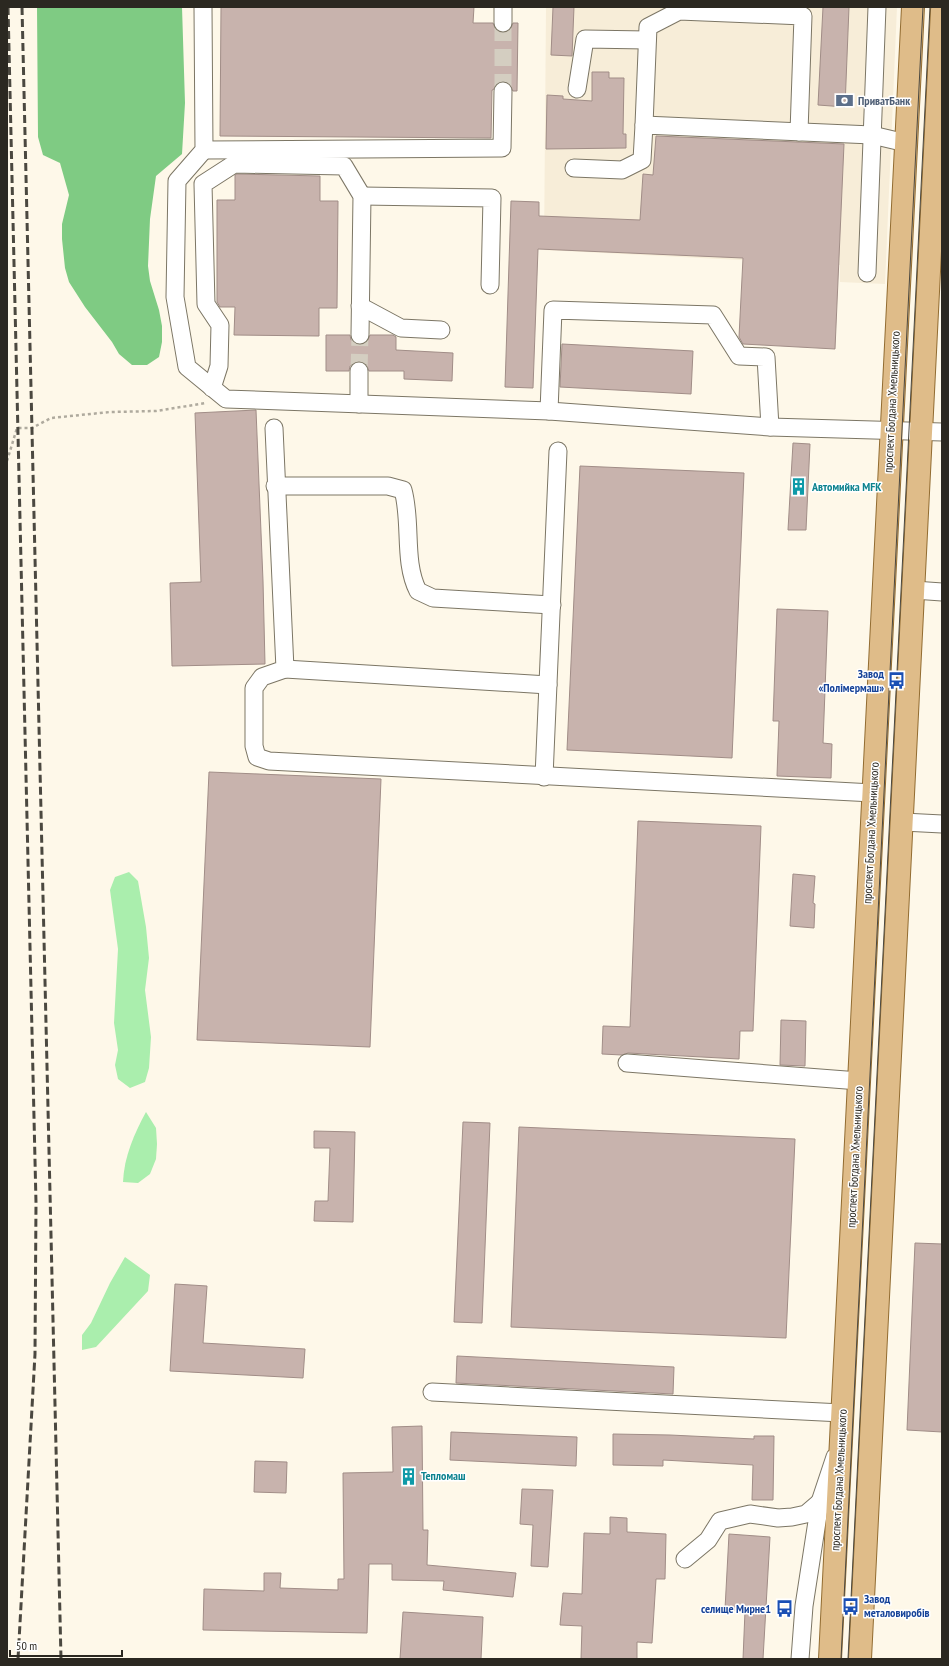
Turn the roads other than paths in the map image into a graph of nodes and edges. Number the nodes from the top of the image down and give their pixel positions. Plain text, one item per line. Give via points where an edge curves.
1 (203, 7) edge
2 (877, 7) edge
3 (913, 7) edge
4 (942, 10) edge
5 (647, 40) junction
6 (577, 88) dead end
7 (503, 90) tunnel mouth
8 (644, 125) junction
9 (799, 132) junction
10 (872, 135) junction
11 (906, 143) junction
12 (204, 150) junction
13 (574, 168) dead end
14 (362, 196) junction
15 (867, 272) dead end
16 (490, 285) dead end
17 (360, 306) junction
18 (441, 330) dead end
19 (360, 335) tunnel mouth
20 (360, 371) tunnel mouth
21 (212, 388) junction
22 (359, 404) junction
23 (549, 411) junction
24 (770, 426) junction
25 (274, 428) dead end
26 (891, 432) junction
27 (932, 432) edge
28 (558, 450) dead end
29 (275, 486) junction
30 (914, 590) junction
31 (942, 592) edge
32 (552, 605) junction
33 (285, 668) junction
34 (548, 685) junction
35 (544, 777) junction
36 (873, 793) junction
37 (903, 822) junction
38 (942, 824) edge
39 (627, 1063) dead end
40 (859, 1081) junction
41 (432, 1392) dead end
42 (842, 1413) junction
43 (841, 1438) junction
44 (820, 1502) junction
45 (685, 1559) dead end
46 (800, 1659) edge
47 (830, 1659) edge
48 (860, 1659) edge

1 - 12 lane
2 - 10 lane
3 - 11 main road, проспект Богдана Хмельницького
4 - 27 main road
5 - 6 lane via 585,38
5 - 8 lane
5 - 9 lane via 648,27 679,11 803,16
7 - 12 lane via 502,148
8 - 9 lane
8 - 13 lane via 642,160 622,170
9 - 10 lane
10 - 11 lane
10 - 15 lane
11 - 26 main road, проспект Богдана Хмельницького
12 - 21 lane via 177,181 175,296 188,367
14 - 16 lane via 492,198
14 - 17 lane
14 - 21 lane via 344,166 234,164 204,184 206,304 220,325 219,366
17 - 18 lane via 401,328
17 - 19 lane
20 - 22 lane
21 - 22 lane via 226,399
22 - 23 lane
23 - 24 lane
23 - 24 lane via 553,310 713,314 740,356 766,357
24 - 26 lane
25 - 29 lane
26 - 27 lane
26 - 36 main road, проспект Богдана Хмельницького
27 - 30 main road
28 - 32 lane
29 - 32 lane via 388,486 403,490 412,579 418,591 433,598
29 - 33 lane
30 - 31 lane
30 - 37 main road
32 - 34 lane
33 - 34 lane
33 - 35 lane via 262,676 254,688 254,746 257,757 269,762
34 - 35 lane
35 - 36 lane
36 - 40 main road, проспект Богдана Хмельницького
37 - 38 lane
37 - 48 main road
39 - 40 lane
40 - 42 main road, проспект Богдана Хмельницького
41 - 42 lane
42 - 43 main road, проспект Богдана Хмельницького
43 - 44 lane
43 - 47 main road, проспект Богдана Хмельницького
44 - 45 lane via 806,1514 792,1517 750,1514 720,1521 708,1540
44 - 46 lane via 804,1606

